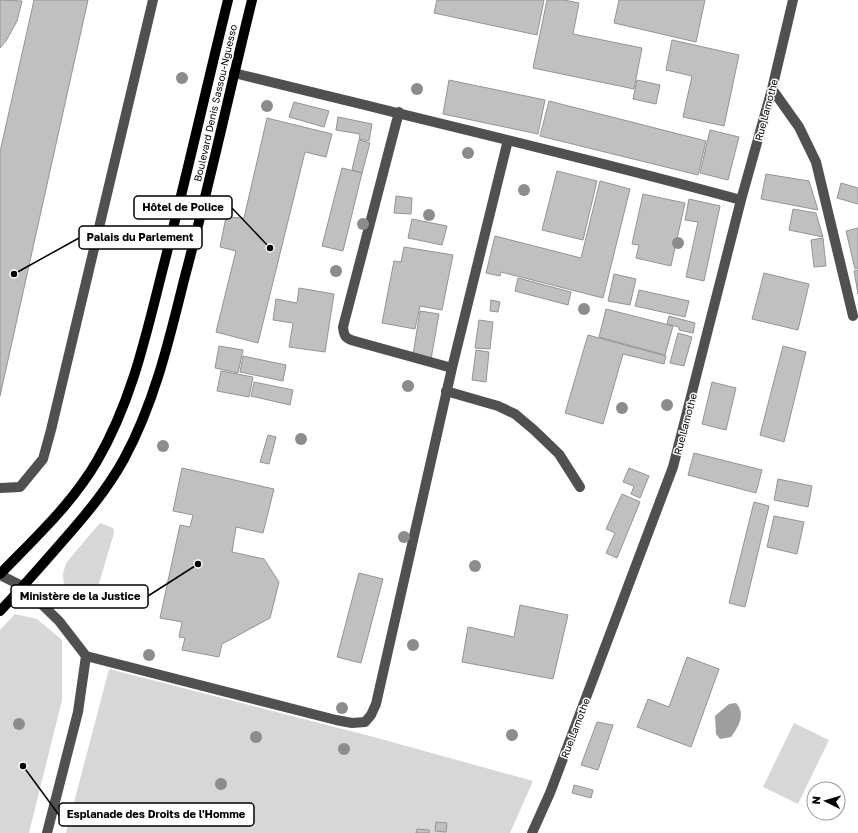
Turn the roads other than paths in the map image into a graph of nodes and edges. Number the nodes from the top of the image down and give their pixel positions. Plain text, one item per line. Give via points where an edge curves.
1 (152, 0) edge
2 (228, 0) edge
3 (252, 0) edge
4 (794, 0) edge
5 (234, 73) junction
6 (772, 89) junction
7 (398, 112) junction
8 (508, 140) junction
9 (741, 200) junction
10 (853, 316) dead end
11 (452, 368) junction
12 (446, 391) junction
13 (580, 486) dead end
14 (0, 488) edge
15 (0, 575) edge
16 (24, 587) junction
17 (0, 611) edge
18 (86, 656) junction
19 (47, 833) edge
20 (532, 833) edge

1 - 14 street via 43,459 20,487
2 - 15 main road, Boulevard Denis Sassou-Nguesso via 183,191 134,380 116,425 96,462 71,498
3 - 5 main road, Boulevard Denis Sassou-Nguesso
4 - 6 street, Rue Lamothe
5 - 7 street
5 - 16 main road, Boulevard Denis Sassou-Nguesso via 174,322 140,426 123,460 91,509
6 - 9 street, Rue Lamothe
6 - 10 street via 799,127 816,162
7 - 8 street
7 - 11 street via 343,327 344,334 358,342
8 - 9 street via 629,169
8 - 11 street
9 - 20 street, Rue Lamothe via 673,467 550,793
11 - 12 street
12 - 13 street via 498,406 515,414 559,454
12 - 18 street via 376,704 372,715 365,722 336,720
15 - 16 street
16 - 17 main road, Boulevard Denis Sassou-Nguesso
16 - 18 street via 59,621
18 - 19 street via 78,712

